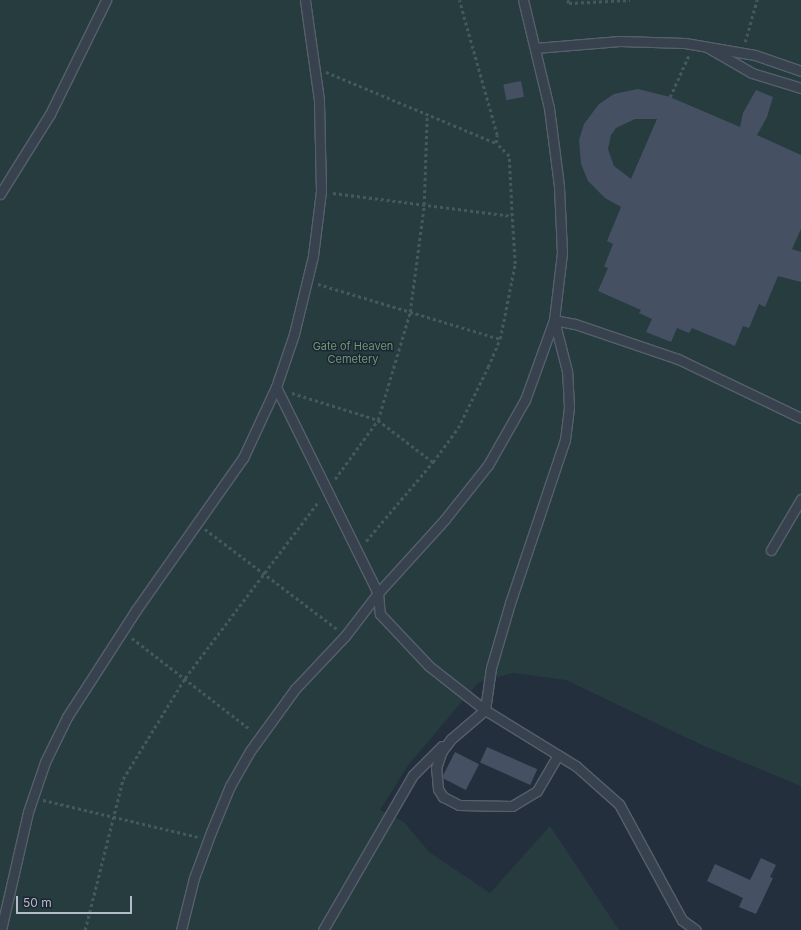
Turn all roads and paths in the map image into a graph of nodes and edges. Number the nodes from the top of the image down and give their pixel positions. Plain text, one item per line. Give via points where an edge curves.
1 (106, 0) edge
2 (305, 0) edge
3 (459, 0) edge
4 (523, 0) edge
5 (568, 0) edge
6 (630, 0) edge
7 (757, 0) edge
8 (694, 44) junction
9 (704, 45) junction
10 (535, 48) junction
11 (742, 52) junction
12 (315, 68) junction
13 (801, 71) edge
14 (801, 88) edge
15 (670, 97) dead end
16 (427, 114) junction
17 (496, 143) junction
18 (321, 191) junction
19 (0, 194) edge
20 (424, 205) junction
21 (512, 216) junction
22 (307, 280) junction
23 (410, 312) junction
24 (554, 320) junction
25 (500, 339) junction
26 (276, 387) junction
27 (801, 418) edge
28 (378, 420) junction
29 (433, 462) junction
30 (327, 490) junction
31 (801, 498) edge
32 (198, 524) junction
33 (771, 550) dead end
34 (356, 551) junction
35 (264, 574) junction
36 (378, 593) junction
37 (122, 631) junction
38 (345, 636) junction
39 (185, 678) junction
40 (485, 710) junction
41 (260, 737) junction
42 (451, 739) junction
43 (558, 755) junction
44 (32, 798) junction
45 (113, 816) junction
46 (208, 840) junction
47 (1, 930) edge
48 (85, 930) edge
49 (181, 930) edge
50 (323, 930) edge
51 (696, 930) edge

1 - 19 lane via 50,114
2 - 12 lane
3 - 17 path via 496,135
4 - 10 lane
5 - 6 path via 569,3
7 - 11 path
8 - 9 lane
8 - 10 lane via 620,41
8 - 15 path
9 - 11 lane
9 - 14 lane via 752,73
10 - 24 lane via 549,108 559,186 562,253
11 - 13 lane
12 - 16 path
12 - 18 lane via 319,100
16 - 17 path
16 - 20 path
17 - 21 path via 509,156
18 - 20 path
18 - 22 lane
20 - 21 path
20 - 23 path
21 - 25 path via 515,264
22 - 23 path
22 - 26 lane via 294,334
23 - 25 path
23 - 28 path
24 - 27 lane via 582,326 678,359
24 - 36 lane via 525,400 488,465 445,519
24 - 40 lane via 567,371 569,407 565,440 510,603 491,668
25 - 29 path via 473,401 458,428
26 - 28 path
26 - 30 lane
26 - 32 lane via 243,458
28 - 29 path
28 - 30 path
29 - 34 path
30 - 34 lane
30 - 35 path
31 - 33 lane
32 - 35 path
32 - 37 lane
34 - 36 lane
35 - 38 path
35 - 39 path
36 - 38 lane
36 - 40 lane via 380,614 429,666
37 - 39 path
37 - 44 lane via 67,717 45,762
38 - 41 lane via 295,689
39 - 41 path
39 - 45 path via 123,779
40 - 42 lane
40 - 43 lane
41 - 46 lane via 230,786
42 - 43 lane via 442,751 436,768 438,789 443,797 458,805 512,806 537,792
42 - 50 lane via 413,775
43 - 51 lane via 576,766 619,804 682,920
44 - 45 path
44 - 47 lane
45 - 46 path
45 - 48 path
46 - 49 lane via 194,878

